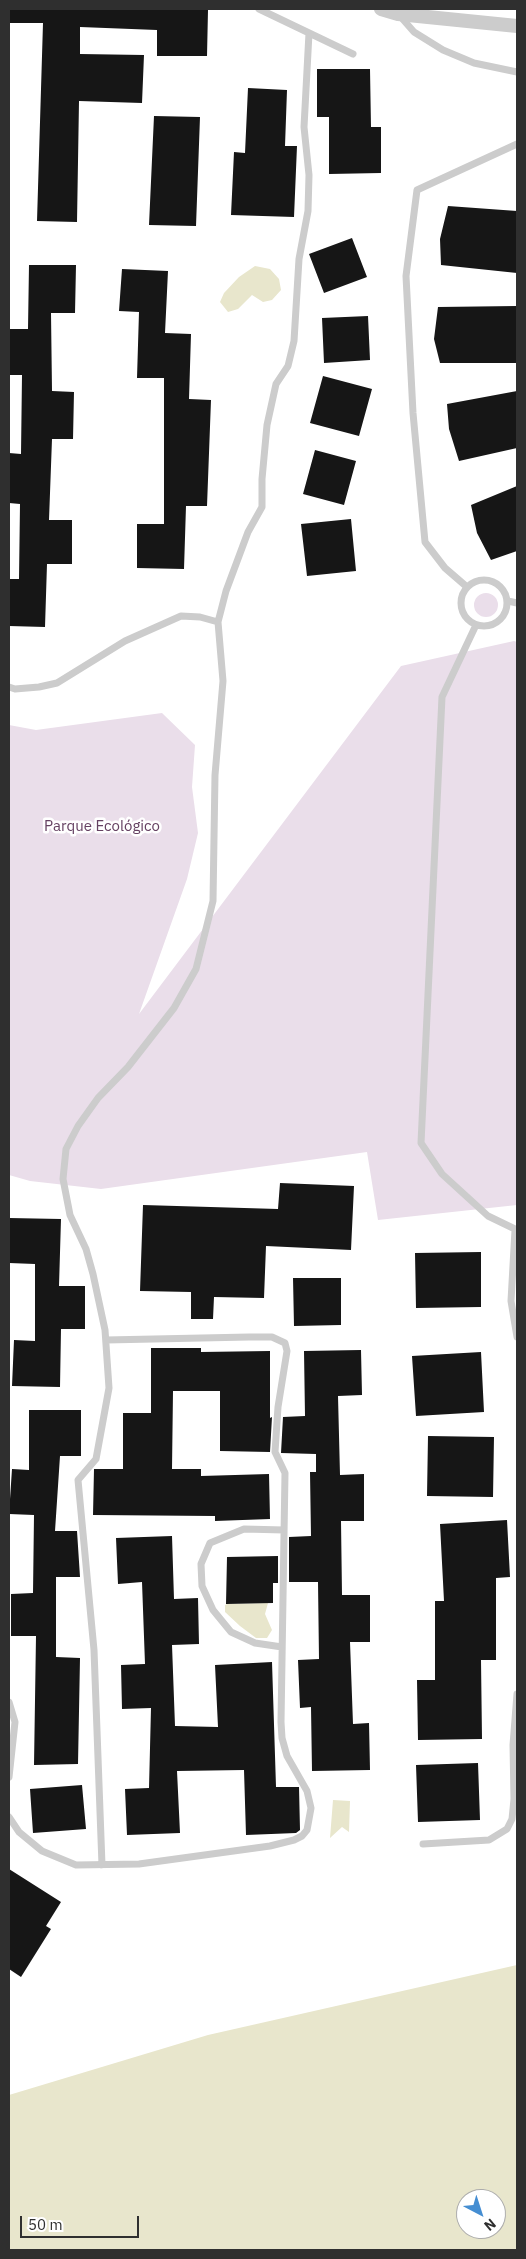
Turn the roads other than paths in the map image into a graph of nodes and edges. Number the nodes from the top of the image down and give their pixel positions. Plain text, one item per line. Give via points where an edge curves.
1 (259, 9) edge
2 (381, 9) edge
3 (398, 14) junction
4 (517, 26) edge
5 (309, 33) junction
6 (353, 54) dead end
7 (517, 72) edge
8 (517, 144) edge
9 (466, 587) junction
10 (508, 601) junction
11 (517, 603) edge
12 (218, 622) junction
13 (476, 625) junction
14 (9, 687) edge
15 (516, 1230) edge
16 (517, 1337) edge
17 (106, 1340) junction
18 (284, 1530) junction
19 (282, 1647) junction
20 (517, 1694) edge
21 (9, 1702) edge
22 (9, 1777) edge
23 (9, 1817) edge
24 (423, 1844) dead end
25 (102, 1865) junction

1 - 5 lane
2 - 3 street
3 - 4 street
3 - 7 lane via 414,32 443,50 474,63
5 - 6 lane
5 - 12 lane via 304,126 309,175 308,211 299,259 294,341 288,366 276,384 269,416 262,507 248,532
8 - 9 lane via 417,190 406,276 413,413 425,542 445,568
9 - 10 lane via 480,580 495,582 506,593
9 - 13 lane via 461,609 469,622
10 - 11 lane
10 - 13 lane via 504,616 498,622 491,626
12 - 14 lane via 181,616 125,641 57,683
12 - 17 lane via 223,682 215,775 213,901 196,969 174,1008 128,1067 98,1098 66,1149 63,1179 70,1214 86,1249
13 - 15 lane via 442,697 421,1143 442,1174 488,1216
15 - 16 lane via 511,1301
17 - 18 lane via 248,1336 272,1337 285,1343 287,1351 275,1452 285,1473
17 - 25 lane via 109,1388 96,1459 78,1480 94,1650
18 - 19 lane
18 - 19 lane via 244,1529 210,1543 201,1564 202,1586 213,1610 230,1632 255,1643
19 - 25 lane via 282,1738 311,1808 307,1830 302,1836 270,1846 140,1864
20 - 24 lane via 513,1745 514,1799 512,1819 507,1829 489,1840
21 - 22 lane via 15,1722
23 - 25 lane via 19,1832 42,1852 76,1865

